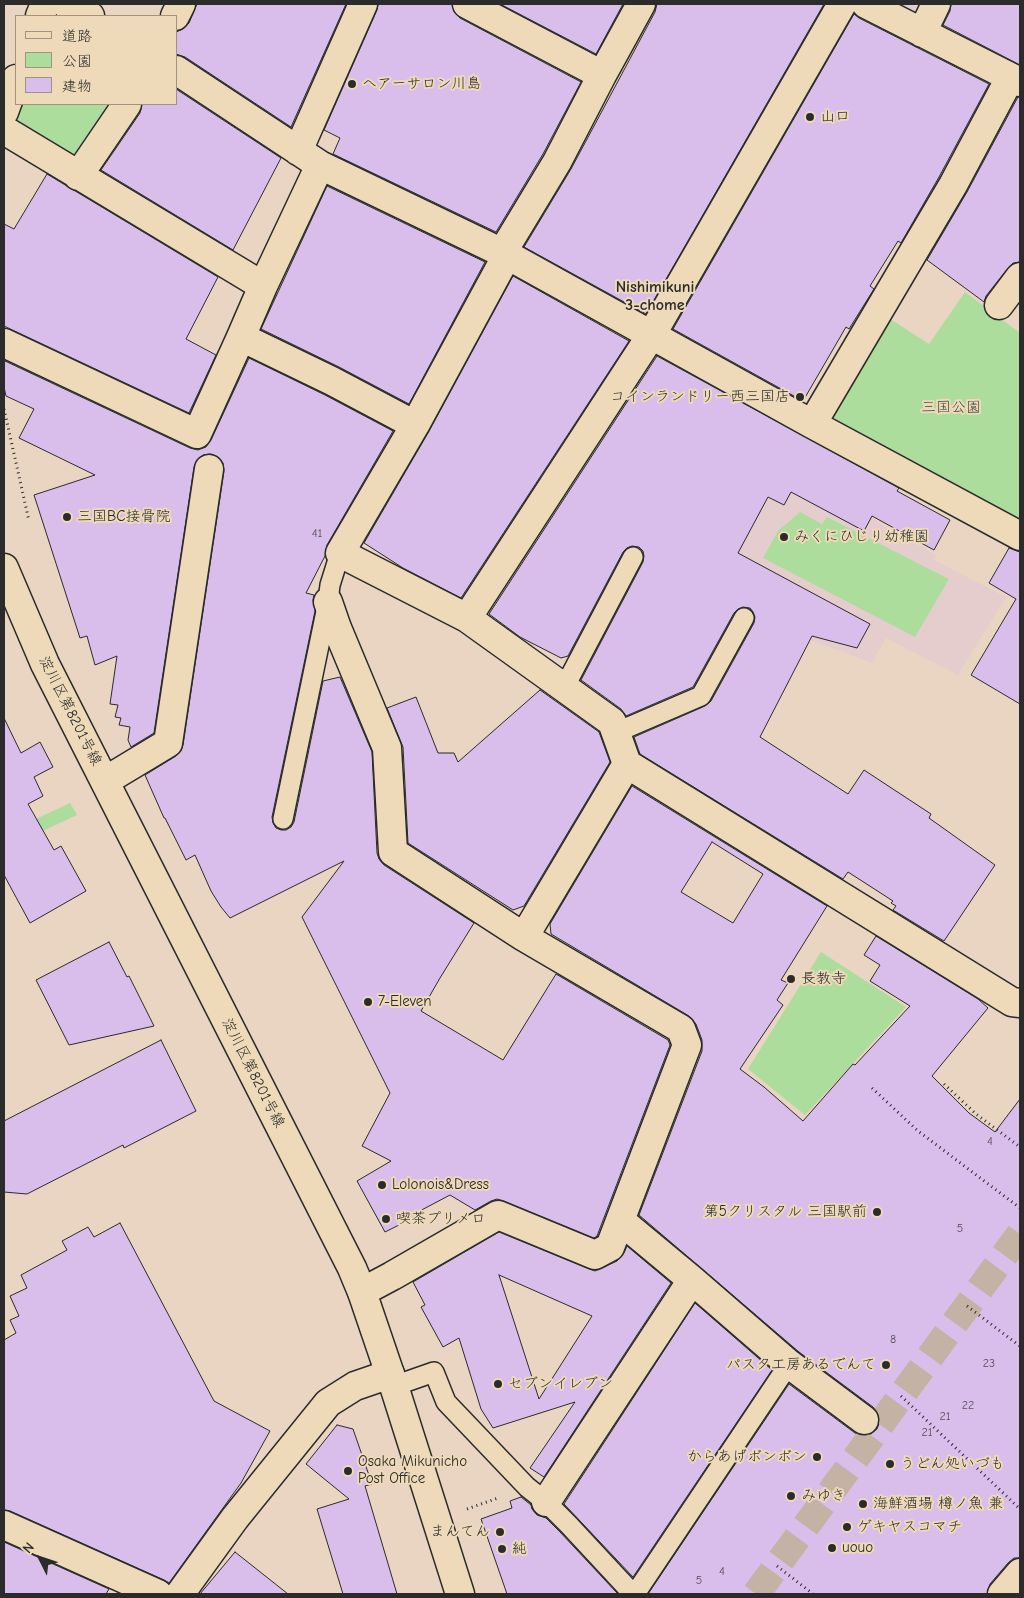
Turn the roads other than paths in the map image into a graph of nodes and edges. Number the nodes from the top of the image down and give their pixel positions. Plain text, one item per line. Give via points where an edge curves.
1 (66, 4) edge
2 (363, 4) edge
3 (467, 4) edge
4 (640, 4) edge
5 (842, 4) edge
6 (866, 4) edge
7 (936, 4) edge
8 (88, 15) edge
9 (922, 33) junction
10 (178, 71) edge
11 (602, 74) junction
12 (1015, 80) edge
13 (15, 82) edge
14 (125, 105) edge
15 (4, 112) edge
16 (4, 130) edge
17 (309, 158) junction
18 (78, 176) junction
19 (505, 254) junction
20 (1020, 277) edge
21 (263, 286) junction
22 (999, 305) dead end
23 (652, 334) junction
24 (242, 337) junction
25 (4, 343) edge
26 (812, 424) junction
27 (415, 425) junction
28 (209, 469) dead end
29 (1020, 536) edge
30 (340, 552) junction
31 (633, 557) dead end
32 (4, 568) edge
33 (328, 602) junction
34 (467, 618) junction
35 (744, 618) dead end
36 (564, 688) junction
37 (617, 732) junction
38 (626, 764) junction
39 (105, 781) junction
40 (283, 819) dead end
41 (524, 937) junction
42 (1020, 1003) edge
43 (621, 1221) junction
44 (692, 1280) junction
45 (362, 1292) junction
46 (789, 1364) junction
47 (392, 1380) junction
48 (864, 1420) dead end
49 (536, 1494) junction
50 (4, 1525) edge
51 (1020, 1573) edge
52 (158, 1594) edge
53 (180, 1594) edge
54 (460, 1594) edge
55 (634, 1594) edge
56 (1002, 1594) edge

1 - 8 street
2 - 17 street
3 - 11 street
4 - 11 street
5 - 23 street
6 - 9 street
7 - 9 street
9 - 12 street
10 - 17 street
11 - 19 street
12 - 26 street
13 - 15 street
14 - 18 street
16 - 18 street
17 - 19 street
17 - 21 street
18 - 21 street
19 - 23 street
19 - 27 street
20 - 22 street
21 - 24 street
23 - 26 street
23 - 34 street
24 - 25 street via 197,434
24 - 27 street
26 - 29 street
27 - 30 street
28 - 39 street via 168,743
30 - 33 lane
30 - 34 street
31 - 36 lane
32 - 39 street, 淀川区第8201号線 via 45,664
33 - 40 lane
33 - 41 street via 387,748 393,852
34 - 36 street
35 - 37 lane via 701,696
36 - 37 street via 612,722
37 - 38 street
38 - 41 street
38 - 42 street via 1012,1002
39 - 45 street, 淀川区第8201号線
41 - 43 street via 681,1029 687,1045
43 - 44 street
43 - 45 street via 610,1247 595,1255 498,1215
44 - 46 street
44 - 49 street
45 - 47 street, 淀川区第8201号線
46 - 48 street
46 - 55 lane
47 - 49 lane via 434,1372 446,1402
47 - 53 street via 354,1386 328,1403 235,1518
47 - 54 street, 淀川区第8201号線
49 - 55 lane
50 - 52 street
51 - 56 street

